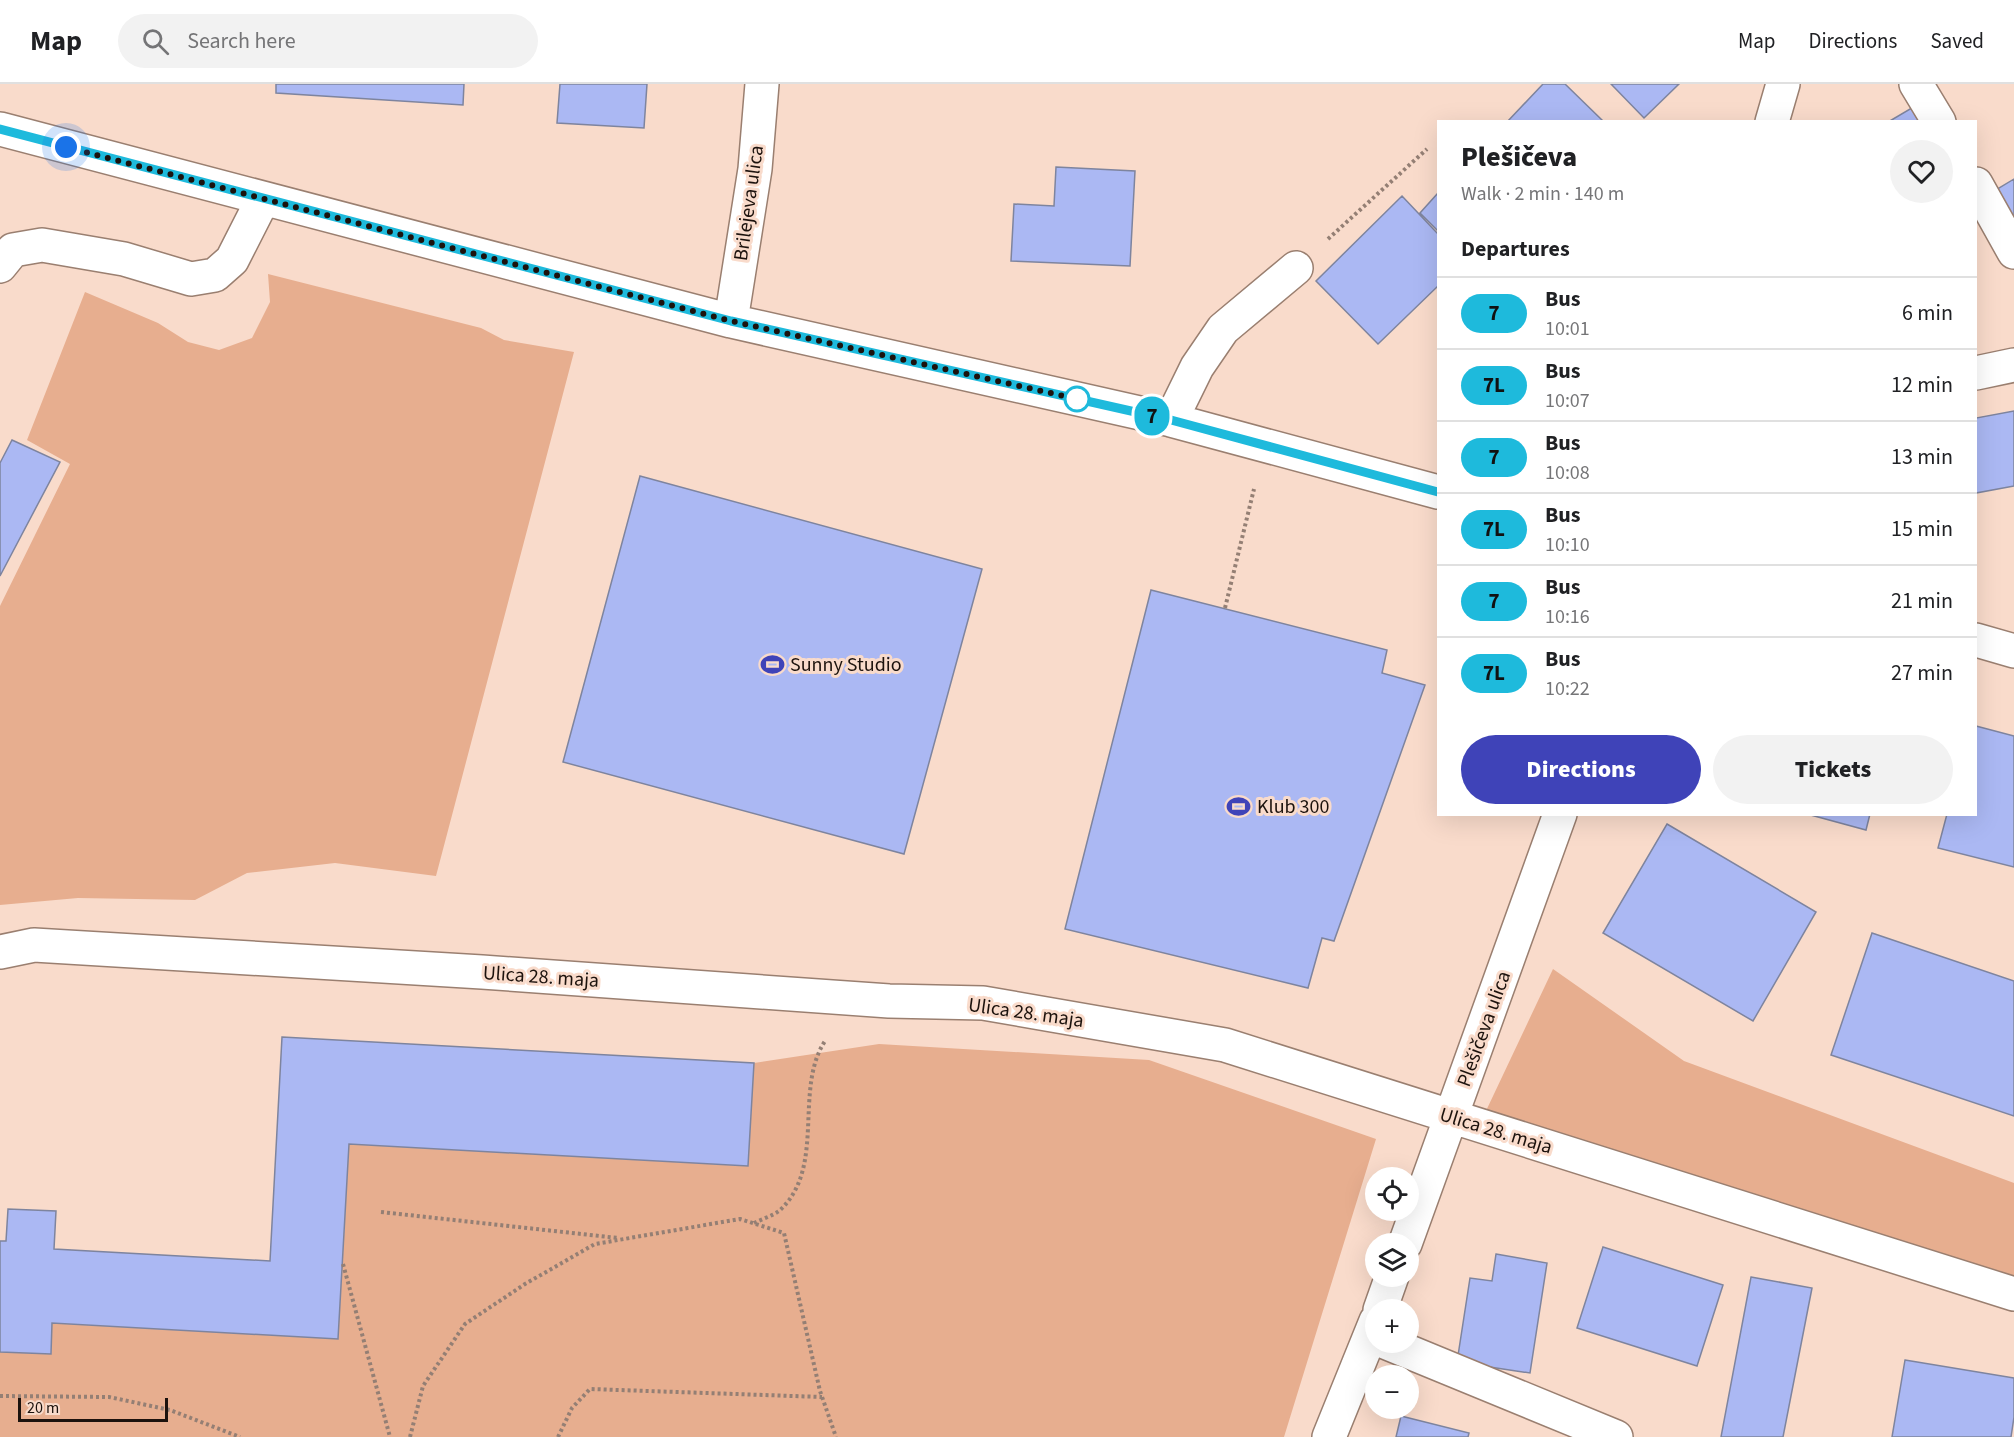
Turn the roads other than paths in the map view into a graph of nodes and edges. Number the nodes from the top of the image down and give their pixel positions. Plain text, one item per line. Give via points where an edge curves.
1 (762, 84) edge
2 (1783, 84) edge
3 (1916, 84) edge
4 (1773, 120) edge
5 (1938, 120) edge
6 (0, 129) edge
7 (1977, 186) edge
8 (263, 199) junction
9 (2014, 252) edge
10 (0, 266) edge
11 (1296, 268) road end
12 (731, 321) junction
13 (2014, 365) edge
14 (1977, 373) edge
15 (1171, 420) junction
16 (1437, 492) edge
17 (1977, 640) edge
18 (2014, 651) edge
19 (1559, 816) edge
20 (0, 952) edge
21 (1452, 1118) junction
22 (1409, 1233) edge
23 (2014, 1294) edge
24 (1419, 1349) edge
25 (1367, 1353) edge
26 (1329, 1437) edge
27 (1616, 1437) edge

1 - 12 street, Brilejeva ulica via 755,169
2 - 4 street
3 - 5 street
6 - 8 street
7 - 9 street
8 - 10 street via 232,260 215,275 191,279 124,259 42,245 13,250
8 - 12 street
11 - 15 street via 1223,329 1197,367
12 - 15 street
13 - 14 street
15 - 16 street
17 - 18 street
19 - 21 street, Plešičeva ulica
20 - 21 street, Ulica 28. maja via 34,945 983,1004 1225,1045
21 - 22 street, Plešičeva ulica
21 - 23 street, Ulica 28. maja
24 - 27 street
25 - 26 street

